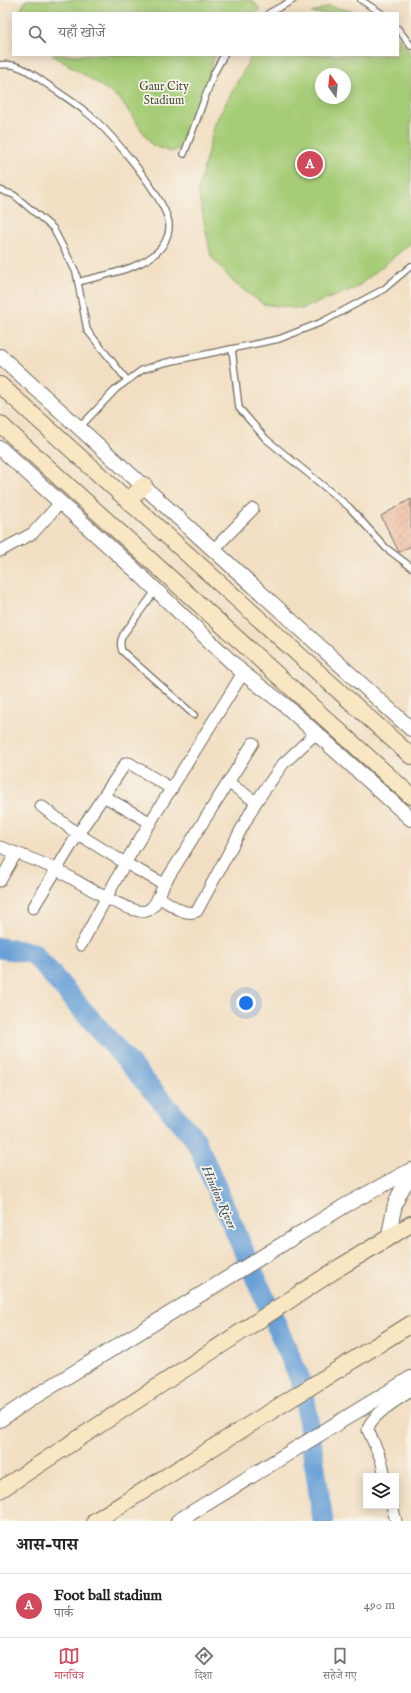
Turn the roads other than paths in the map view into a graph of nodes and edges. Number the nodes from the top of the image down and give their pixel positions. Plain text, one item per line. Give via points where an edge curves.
1 (361, 0) edge
2 (290, 1) edge
3 (271, 12) edge
4 (379, 12) edge
5 (399, 30) edge
6 (411, 46) edge
7 (223, 56) edge
8 (0, 65) edge
9 (184, 154) dead end
10 (0, 190) edge
11 (411, 266) edge
12 (78, 282) junction
13 (232, 349) junction
14 (0, 356) edge
15 (127, 380) junction
16 (0, 385) edge
17 (0, 424) edge
18 (80, 427) junction
19 (3, 451) edge
20 (144, 485) junction
21 (128, 501) junction
22 (60, 503) junction
23 (252, 509) dead end
24 (214, 549) junction
25 (0, 551) edge
26 (411, 567) edge
27 (156, 590) junction
28 (244, 673) junction
29 (194, 715) dead end
30 (411, 729) edge
31 (316, 733) junction
32 (253, 743) dead end
33 (411, 756) edge
34 (228, 783) junction
35 (172, 789) junction
36 (105, 796) junction
37 (411, 796) edge
38 (256, 802) junction
39 (41, 806) dead end
40 (411, 819) edge
41 (151, 823) junction
42 (78, 834) junction
43 (0, 846) edge
44 (16, 853) junction
45 (125, 863) junction
46 (56, 870) junction
47 (0, 881) edge
48 (164, 884) junction
49 (106, 897) junction
50 (158, 897) junction
51 (33, 908) dead end
52 (80, 945) dead end
53 (411, 1170) edge
54 (411, 1176) edge
55 (411, 1224) edge
56 (389, 1236) junction
57 (411, 1324) edge
58 (409, 1383) edge
59 (1, 1419) edge
60 (384, 1473) edge
61 (8, 1482) edge
62 (0, 1490) edge
63 (393, 1509) edge
64 (95, 1521) edge
65 (178, 1521) edge
66 (396, 1521) edge

1 - 4 lane
2 - 3 lane
5 - 6 lane
7 - 9 lane via 214,73
8 - 12 lane via 11,64 24,68 86,112 116,142 148,182 159,198 168,220 168,233 161,248 150,258
10 - 12 lane via 14,195 53,228 76,272
11 - 13 lane via 384,289 322,322 279,339
12 - 15 lane via 87,330
13 - 15 lane via 163,363 142,370
13 - 26 lane via 239,408 266,439 349,508 386,548
14 - 18 street
15 - 18 lane via 116,388
16 - 21 main road
17 - 37 main road
18 - 20 street
19 - 22 street
20 - 21 main road
20 - 24 street
21 - 33 main road
22 - 25 street via 33,533
22 - 27 street
23 - 24 street
24 - 30 street
27 - 28 street
27 - 29 lane via 123,635 120,646
28 - 31 street
28 - 35 street
31 - 38 street via 283,764
31 - 40 street
32 - 34 street
34 - 38 street
34 - 48 street
35 - 36 street via 128,762
35 - 41 street
36 - 41 street
36 - 42 street
38 - 50 street via 197,911 192,914 185,913
39 - 42 street
41 - 45 street
42 - 45 street
42 - 46 street
43 - 44 street
44 - 46 street
44 - 47 street
45 - 48 street
45 - 49 street
46 - 49 street
46 - 51 street
48 - 50 street
49 - 50 street via 139,912 147,911
49 - 52 street
53 - 59 street via 346,1204
54 - 56 street via 402,1187 393,1208
55 - 56 main road
56 - 61 main road
57 - 64 main road
58 - 60 street via 368,1426
58 - 65 street
61 - 62 main road
63 - 66 street

